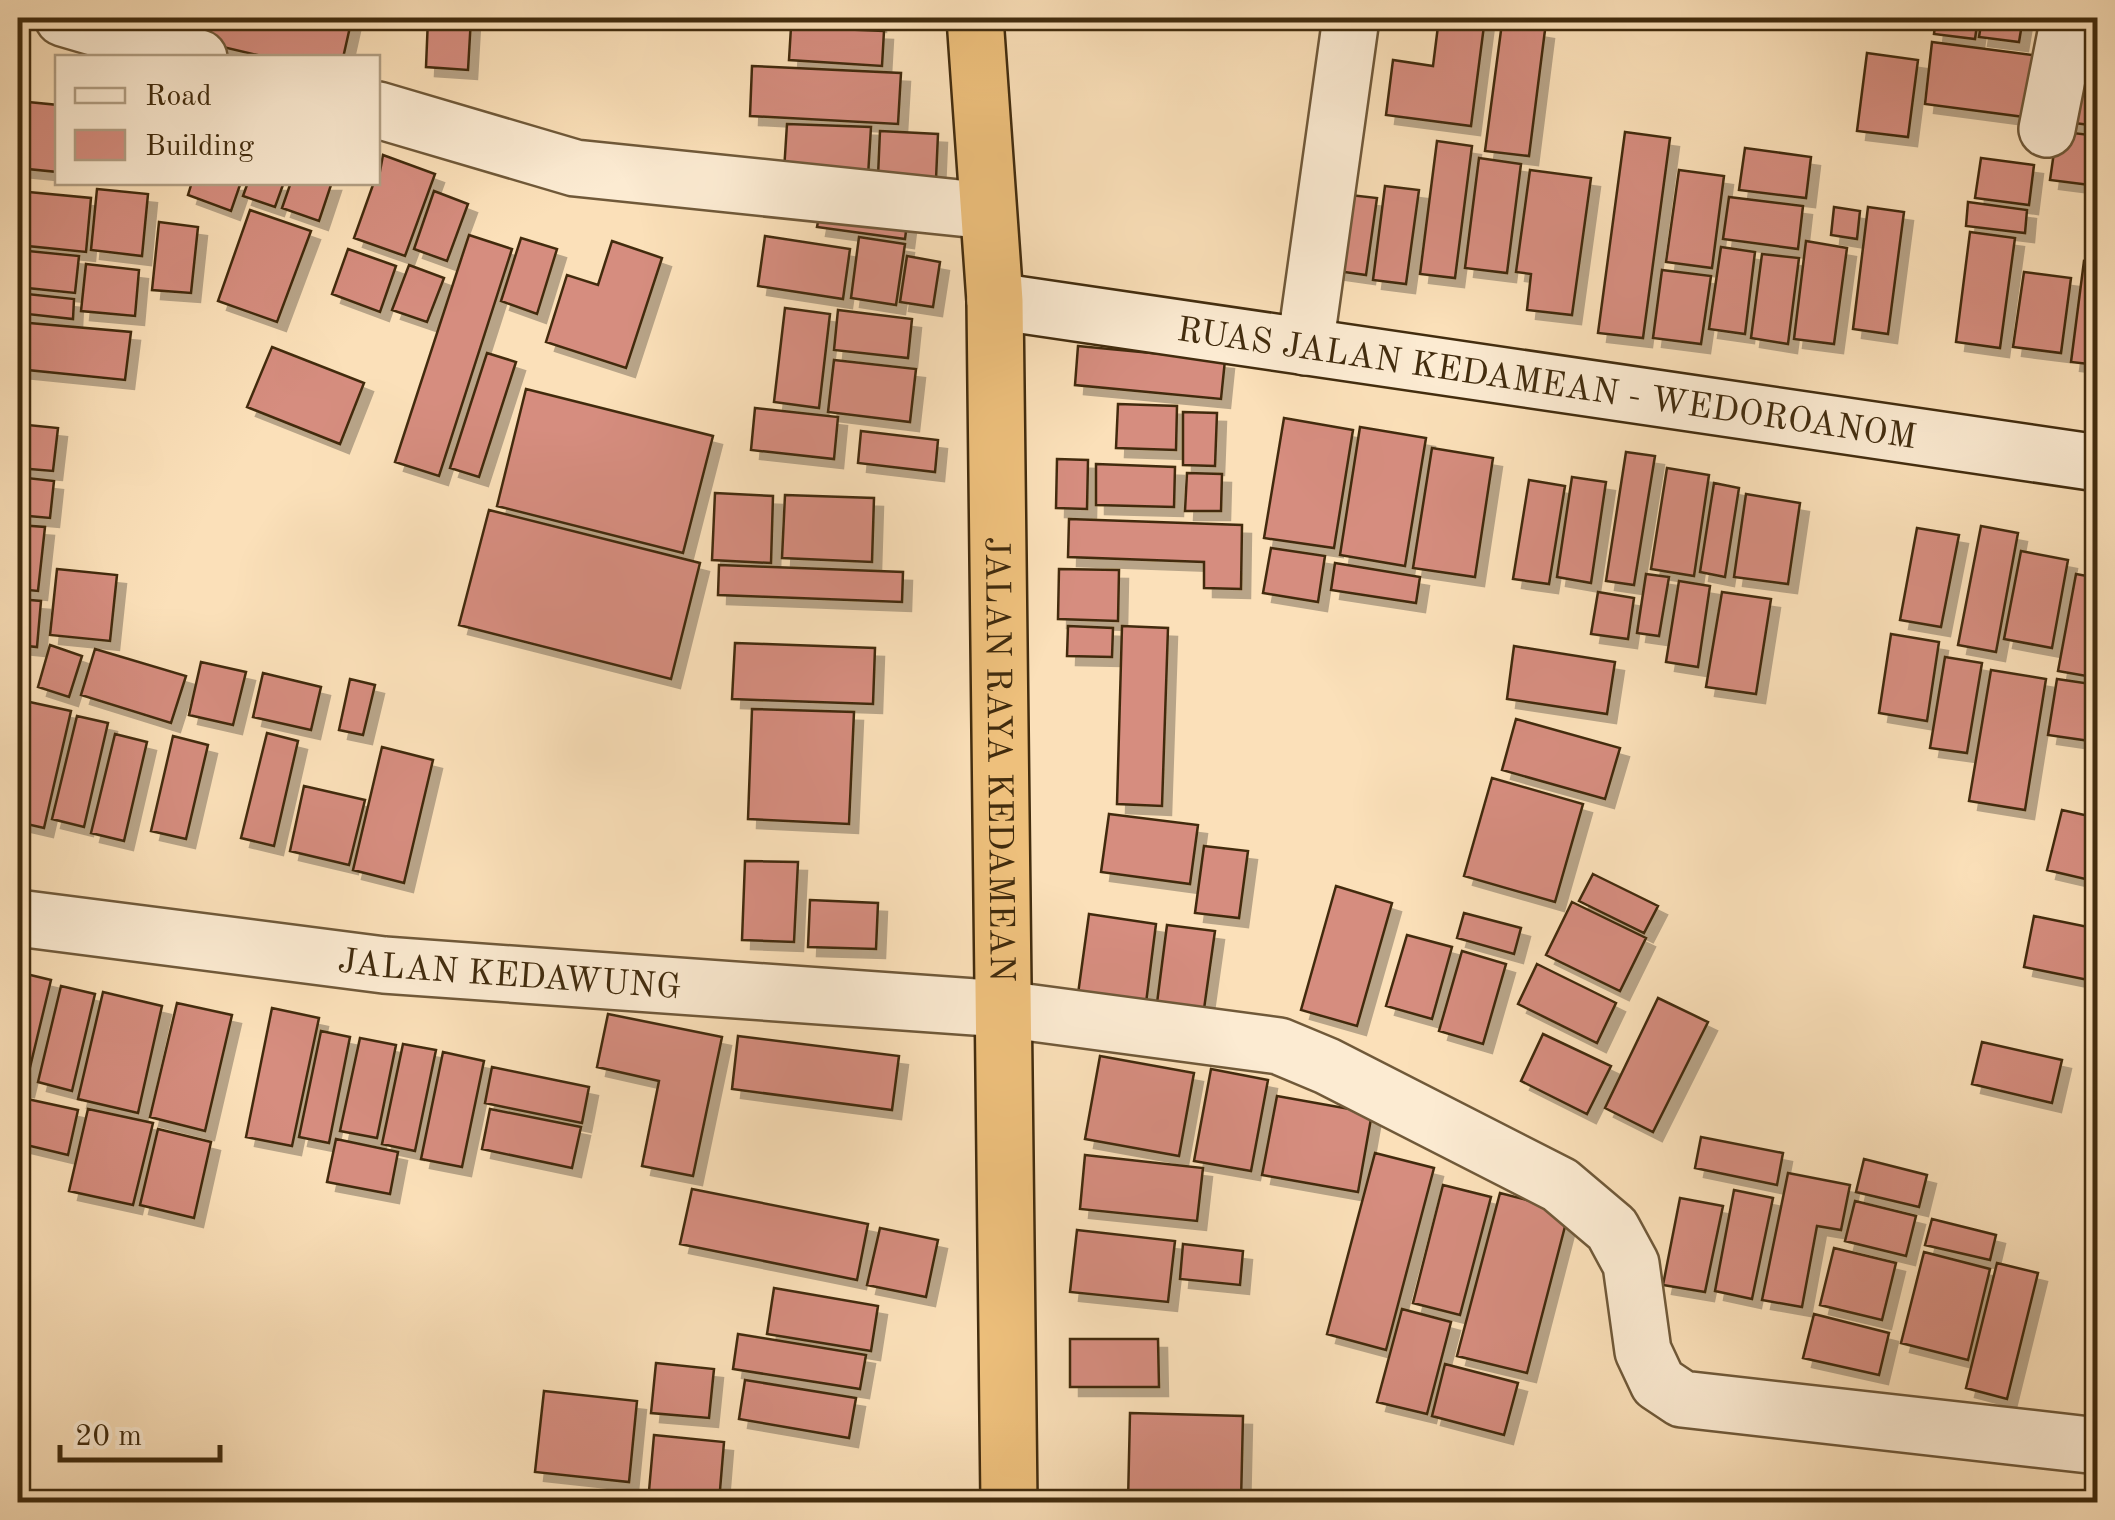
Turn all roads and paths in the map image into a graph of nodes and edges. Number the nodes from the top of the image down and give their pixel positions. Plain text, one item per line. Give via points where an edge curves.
1 (974, 18) edge
2 (1351, 18) edge
3 (2069, 18) edge
4 (85, 21) edge
5 (190, 55) edge
6 (380, 111) edge
7 (2048, 129) dead end
8 (988, 211) junction
9 (995, 301) junction
10 (1306, 347) junction
11 (2098, 463) edge
12 (18, 918) edge
13 (1004, 1009) junction
14 (2098, 1446) edge
15 (1009, 1502) edge

1 - 8 highway, JALAN RAYA KEDAMEAN
2 - 10 street
3 - 7 street
4 - 5 street
6 - 8 street via 575,168
8 - 9 highway, JALAN RAYA KEDAMEAN
9 - 10 street, RUAS JALAN KEDAMEAN - WEDOROANOM
9 - 13 highway, JALAN RAYA KEDAMEAN
10 - 11 street, RUAS JALAN KEDAMEAN - WEDOROANOM
12 - 13 street, JALAN KEDAWUNG via 384,965
13 - 14 street, JALAN KEDAWUNG via 1279,1046 1560,1185 1612,1229 1631,1264 1643,1352 1658,1383 1682,1399
13 - 15 highway, JALAN RAYA KEDAMEAN

